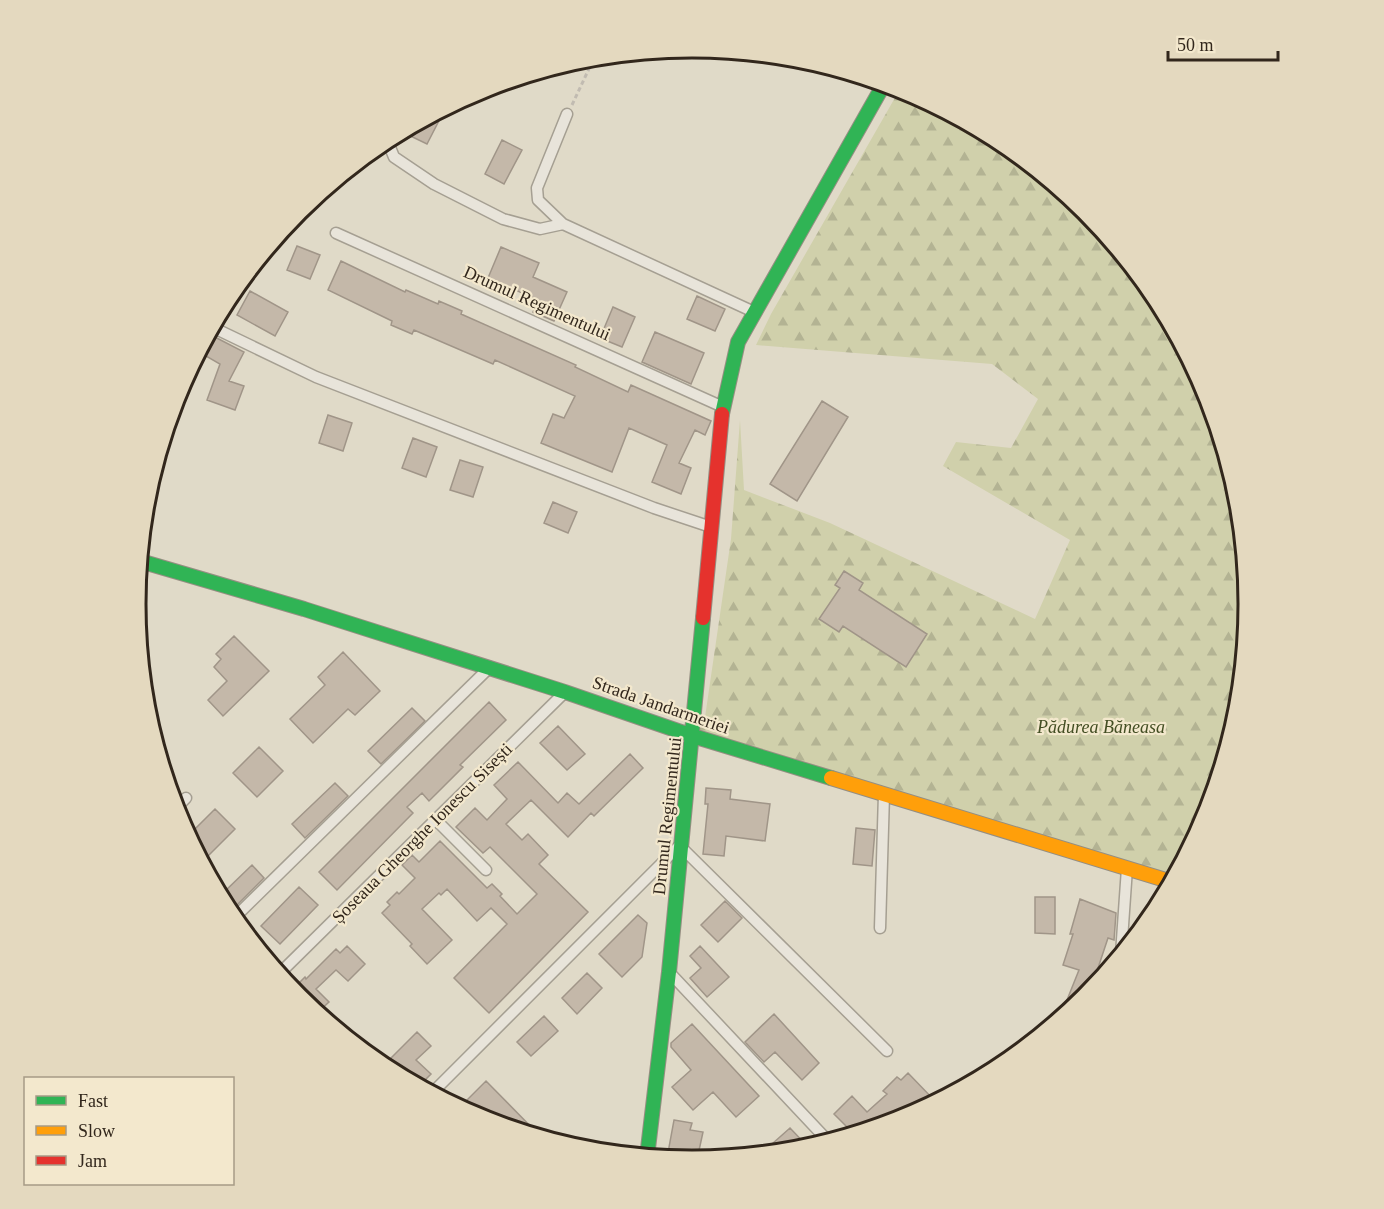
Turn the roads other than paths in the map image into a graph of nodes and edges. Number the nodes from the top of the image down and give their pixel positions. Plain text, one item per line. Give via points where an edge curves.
1 (880, 92) edge
2 (567, 114) road end
3 (391, 150) edge
4 (563, 224) junction
5 (336, 232) dead end
6 (754, 312) junction
7 (219, 331) edge
8 (723, 406) junction
9 (711, 527) junction
10 (148, 563) edge
11 (490, 667) junction
12 (565, 692) junction
13 (693, 736) junction
14 (884, 794) junction
15 (186, 798) dead end
16 (183, 801) edge
17 (435, 819) junction
18 (682, 845) junction
19 (1127, 868) junction
20 (486, 870) dead end
21 (1164, 880) edge
22 (241, 912) edge
23 (880, 928) dead end
24 (1122, 941) edge
25 (284, 969) edge
26 (669, 972) junction
27 (887, 1051) dead end
28 (438, 1087) edge
29 (823, 1134) edge
30 (648, 1148) edge

1 - 6 street, Drumul Regimentului
2 - 4 street via 537,188 538,200
3 - 4 street via 394,157 434,184 503,219 540,229
4 - 6 street
5 - 8 street, Drumul Regimentului
6 - 8 street, Drumul Regimentului via 738,342
7 - 9 street via 316,377
8 - 9 street, Drumul Regimentului
9 - 13 street, Drumul Regimentului
10 - 11 street, Strada Jandarmeriei
11 - 12 street, Strada Jandarmeriei
11 - 22 street
12 - 13 street, Strada Jandarmeriei
12 - 17 street, Șoseaua Gheorghe Ionescu Sisești
13 - 14 street, Strada Jandarmeriei
13 - 18 street, Drumul Regimentului
14 - 19 street, Strada Jandarmeriei
14 - 23 street
15 - 16 street
17 - 20 street
17 - 25 street, Șoseaua Gheorghe Ionescu Sisești
18 - 26 street, Drumul Regimentului
18 - 27 street
18 - 28 street
19 - 21 street, Strada Jandarmeriei
19 - 24 street
26 - 29 street
26 - 30 street, Drumul Regimentului

